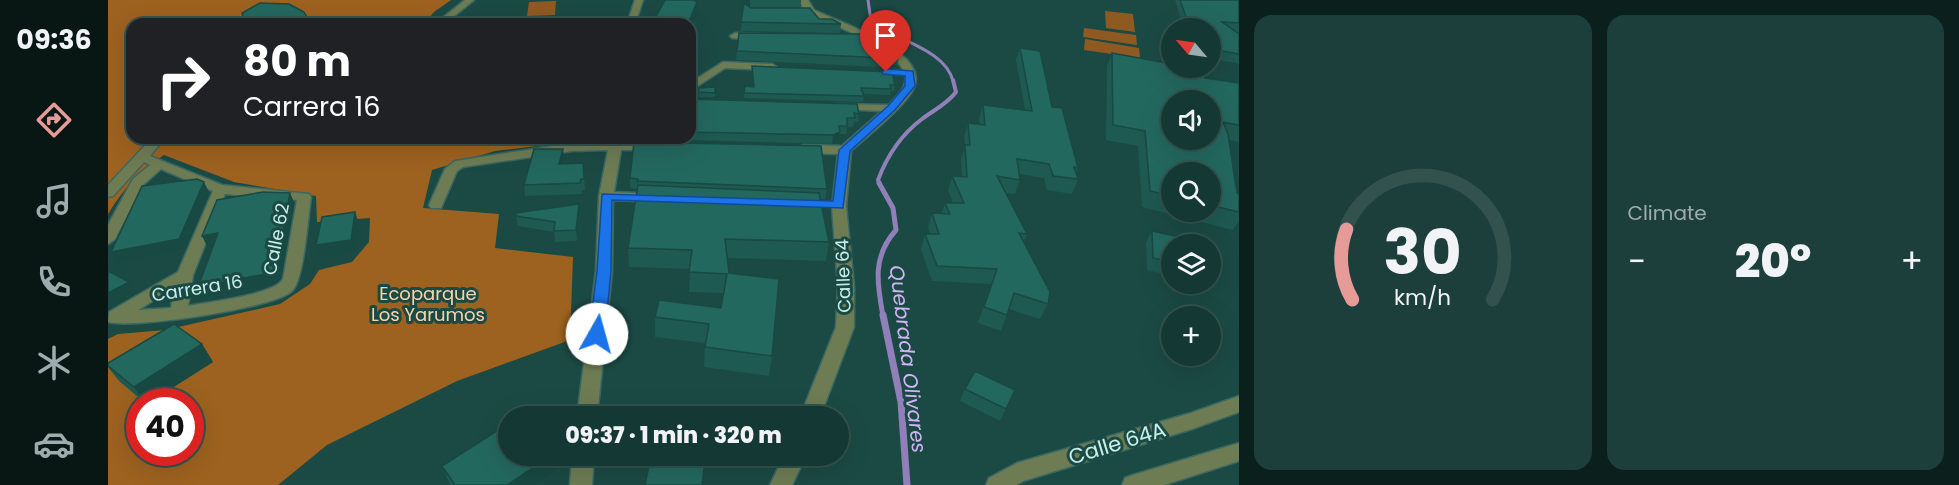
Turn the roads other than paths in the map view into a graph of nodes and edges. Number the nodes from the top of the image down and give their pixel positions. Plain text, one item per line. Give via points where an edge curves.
1 (470, 0) edge
2 (639, 0) edge
3 (805, 8) edge
4 (447, 18) edge
5 (633, 18) edge
6 (735, 36) dead end
7 (769, 37) edge
8 (848, 39) edge
9 (871, 40) junction
10 (781, 68) edge
11 (696, 84) edge
12 (820, 106) edge
13 (892, 108) junction
14 (154, 144) edge
15 (592, 144) edge
16 (618, 144) edge
17 (648, 144) edge
18 (662, 146) edge
19 (788, 149) edge
20 (845, 150) junction
21 (142, 157) junction
22 (159, 164) junction
23 (220, 189) junction
24 (108, 193) edge
25 (606, 196) junction
26 (676, 199) edge
27 (436, 205) dead end
28 (108, 239) edge
29 (185, 275) junction
30 (286, 288) joint
31 (178, 314) junction
32 (110, 319) edge
33 (1239, 404) edge
34 (588, 406) edge
35 (814, 406) edge
36 (1239, 452) edge
37 (582, 466) edge
38 (790, 466) edge
39 (581, 485) edge
40 (781, 485) edge
41 (997, 485) edge
42 (1133, 485) edge

1 - 4 street
2 - 5 street
3 - 9 street
6 - 7 street
8 - 9 street
9 - 13 street via 904,61 910,86
10 - 11 street via 723,65
12 - 13 street
13 - 20 street
14 - 21 street
15 - 27 street via 460,164 451,169
16 - 25 street
17 - 18 street
19 - 20 street
20 - 35 street, Calle 64 via 833,205 846,287 845,327
21 - 22 street
21 - 24 street
22 - 23 street
22 - 28 street via 138,182
23 - 29 street
23 - 30 street, Calle 62 via 304,197 291,279
25 - 26 street
25 - 34 street via 604,271
29 - 31 street
29 - 32 street, Carrera 16
30 - 31 street, Carrera 16 via 271,295
31 - 32 street, Carrera 16
33 - 41 street, Calle 64A via 1017,473
36 - 42 street
37 - 39 street
38 - 40 street

